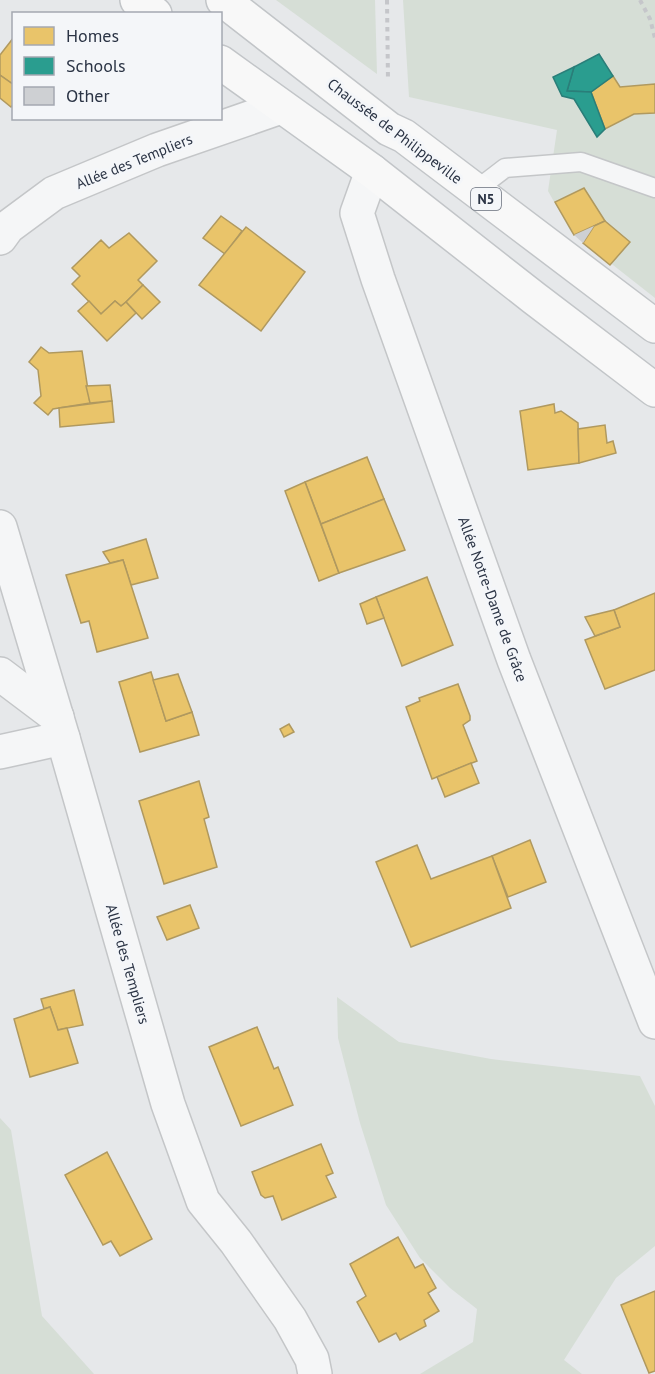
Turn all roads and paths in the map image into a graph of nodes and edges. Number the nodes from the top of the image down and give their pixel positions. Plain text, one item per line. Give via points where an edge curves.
1 (137, 0) edge
2 (223, 0) edge
3 (387, 0) edge
4 (640, 0) edge
5 (153, 12) edge
6 (655, 38) edge
7 (222, 63) edge
8 (311, 68) junction
9 (281, 107) junction
10 (396, 133) junction
11 (372, 171) junction
12 (655, 188) edge
13 (475, 191) junction
14 (0, 238) edge
15 (655, 326) edge
16 (655, 390) edge
17 (0, 527) edge
18 (0, 674) edge
19 (60, 728) junction
20 (0, 752) edge
21 (655, 1022) edge
22 (315, 1374) edge

1 - 5 main road
2 - 8 main road, Chaussée de Philippeville / N5
3 - 10 path
4 - 6 path
7 - 9 main road
8 - 9 main road
8 - 10 main road, Chaussée de Philippeville / N5
9 - 11 main road
9 - 14 street, Allée des Templiers via 157,150 54,193 8,227
10 - 11 main road
10 - 13 main road, Chaussée de Philippeville / N5
11 - 16 main road
11 - 21 street, Allée Notre-Dame de Grâce via 357,213 378,279 514,660
12 - 13 lane via 581,162 505,168
13 - 15 main road, Chaussée de Philippeville / N5
17 - 19 street, Allée des Templiers
18 - 19 street
19 - 20 street
19 - 22 street, Allée des Templiers via 168,1104 203,1201 290,1319 312,1359

